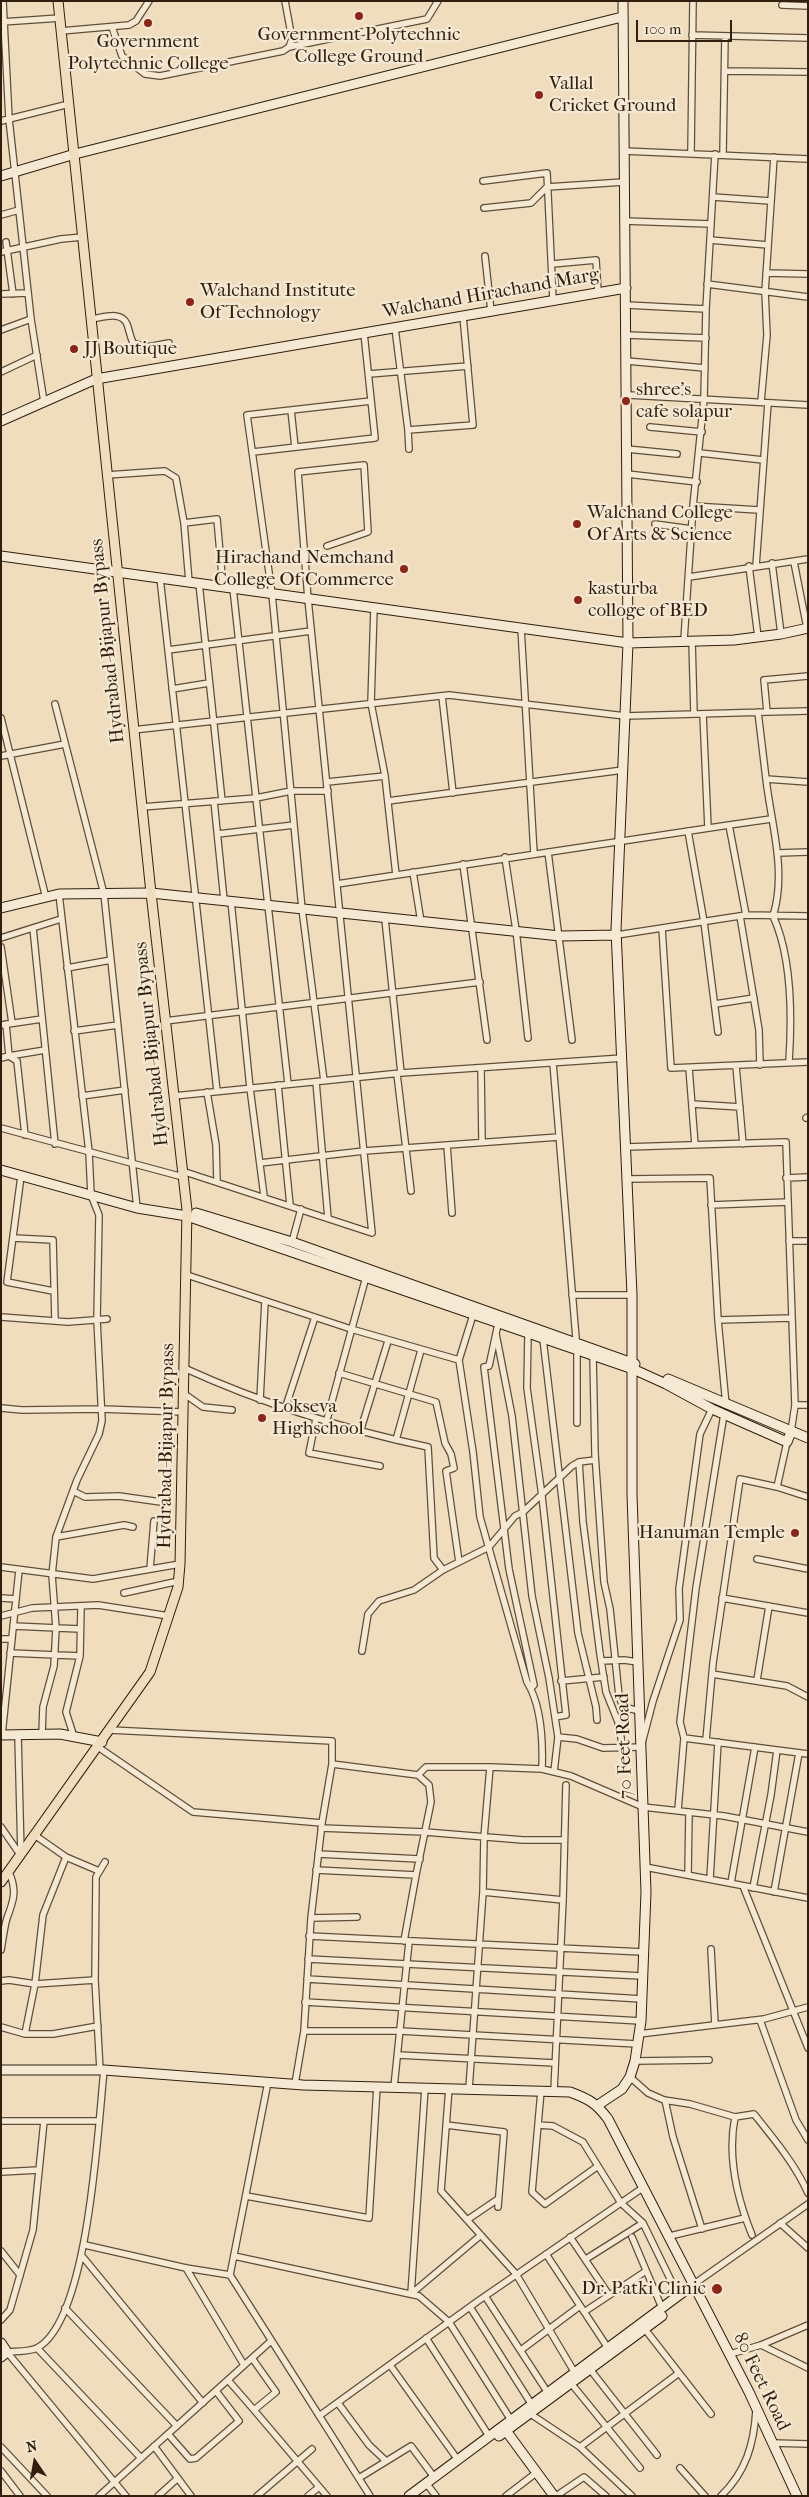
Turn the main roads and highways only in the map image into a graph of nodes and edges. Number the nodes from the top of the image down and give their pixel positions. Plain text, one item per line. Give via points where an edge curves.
1 (58, 1) edge
2 (1, 1882) edge

1 - 2 main road, Hydrabad-Bijapur Bypass via 187,1213 180,1564 179,1581 150,1672

